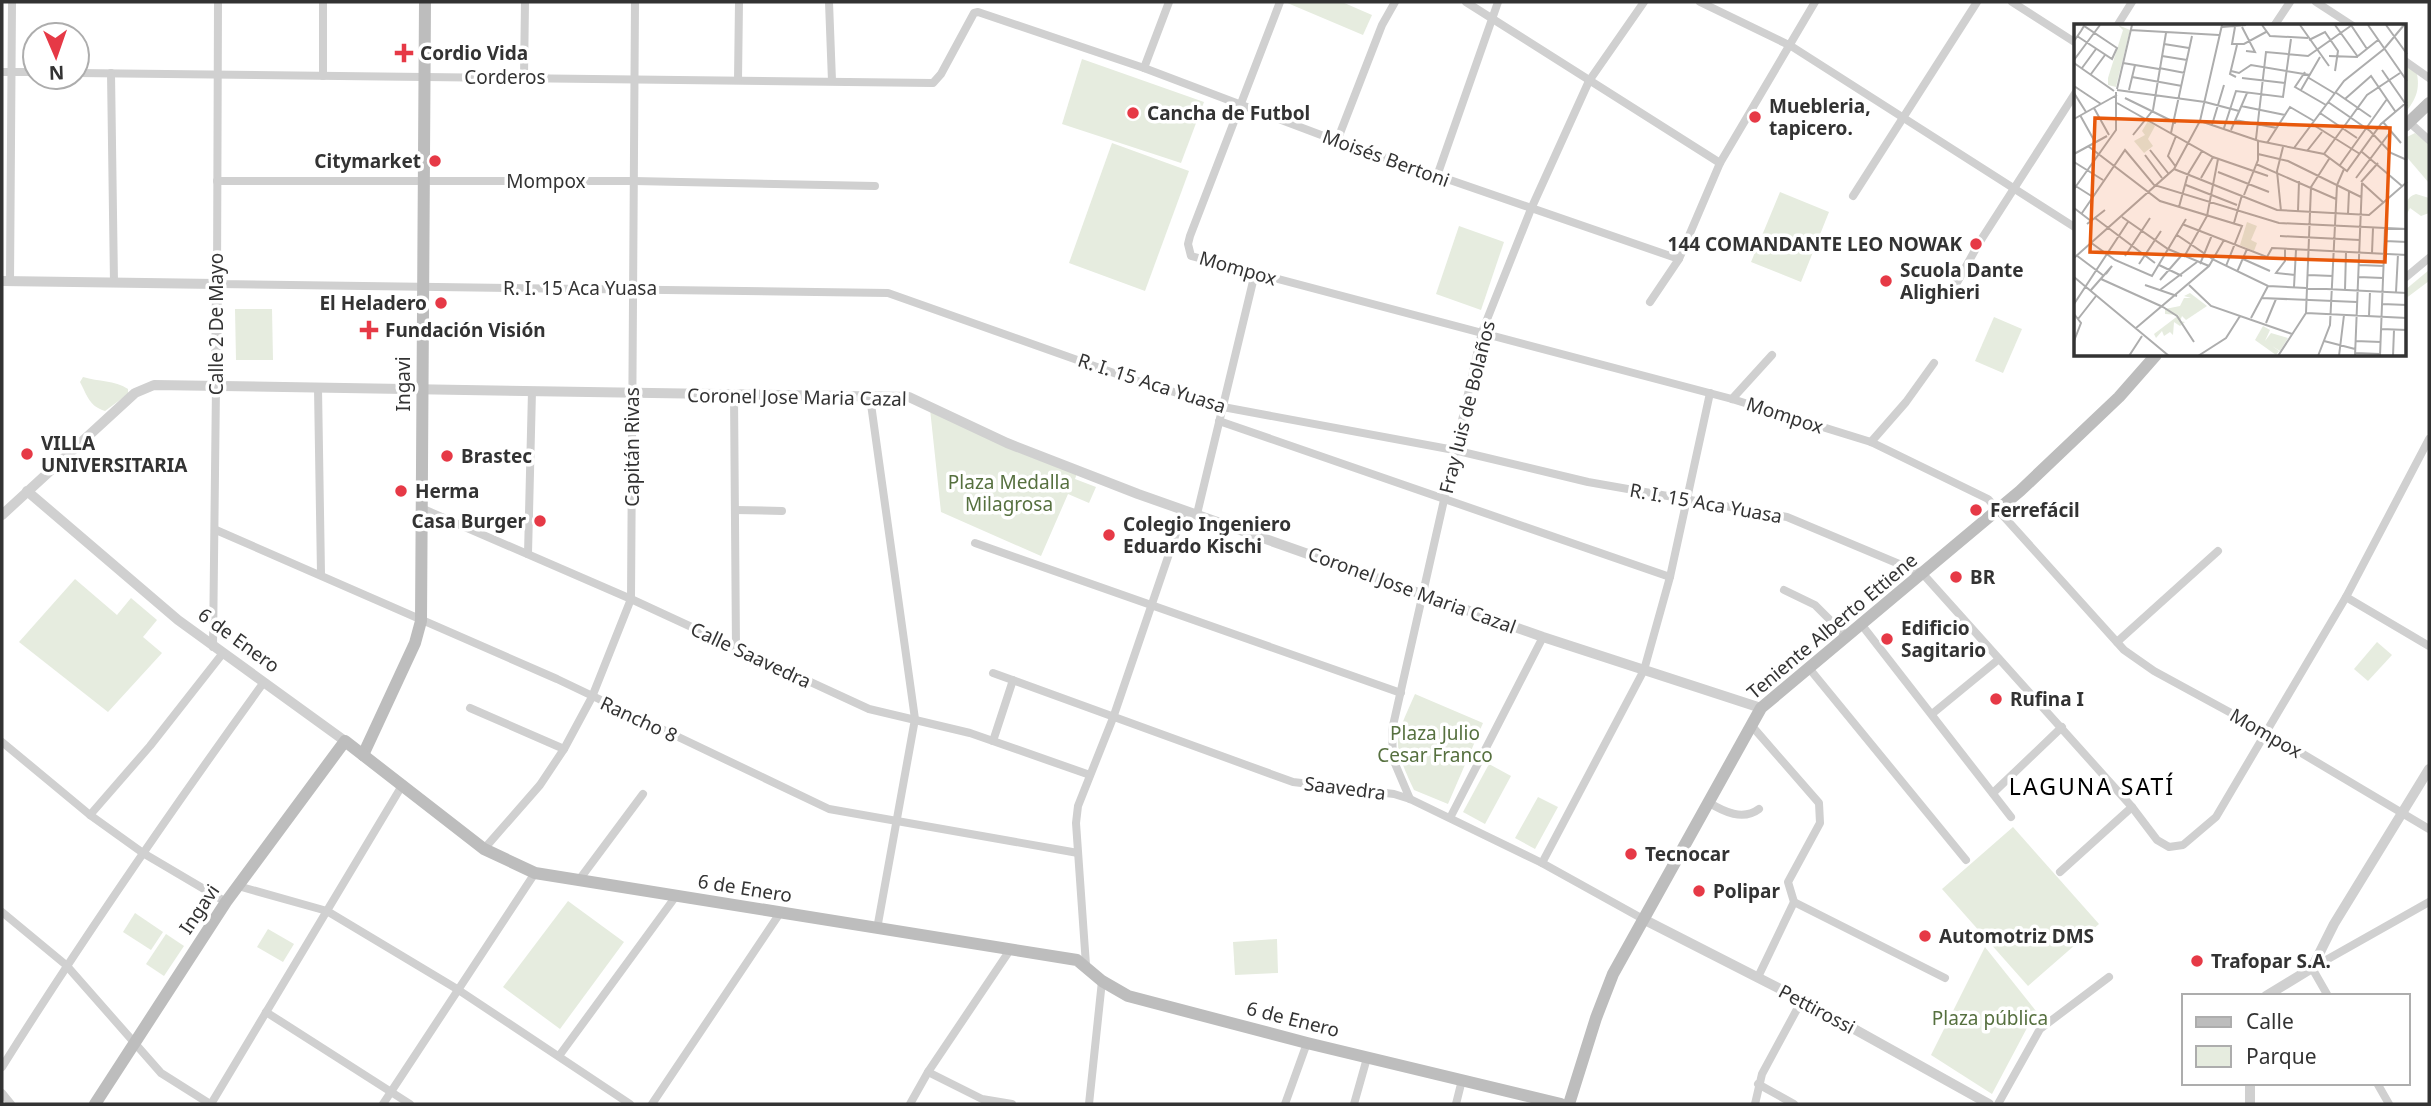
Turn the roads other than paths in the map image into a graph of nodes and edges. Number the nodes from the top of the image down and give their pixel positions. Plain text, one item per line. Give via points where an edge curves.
1 (12, 2) edge
2 (218, 2) edge
3 (323, 2) edge
4 (425, 2) edge
5 (525, 2) edge
6 (635, 2) edge
7 (739, 2) edge
8 (829, 2) edge
9 (1169, 2) edge
10 (1280, 2) edge
11 (1395, 2) edge
12 (1466, 2) edge
13 (1498, 2) edge
14 (1644, 2) edge
15 (1700, 2) edge
16 (1815, 2) edge
17 (1977, 2) edge
18 (2012, 2) edge
19 (2132, 2) edge
20 (2290, 2) edge
21 (2316, 2) edge
22 (1492, 18) junction
23 (2118, 24) edge
24 (2275, 24) edge
25 (2350, 24) edge
26 (2074, 42) edge
27 (1791, 46) junction
28 (2406, 62) edge
29 (1144, 68) junction
30 (2, 72) edge
31 (12, 72) junction
32 (21, 72) edge
33 (91, 73) edge
34 (111, 73) junction
35 (217, 74) junction
36 (323, 76) junction
37 (426, 77) junction
38 (524, 77) junction
39 (2429, 78) edge
40 (634, 79) junction
41 (738, 80) junction
42 (832, 81) junction
43 (1589, 81) junction
44 (933, 83) joint
45 (2074, 95) edge
46 (2429, 103) edge
47 (1241, 104) junction
48 (1903, 117) junction
49 (2407, 124) edge
50 (2429, 140) edge
51 (1337, 141) junction
52 (1720, 163) junction
53 (1437, 176) junction
54 (6, 177) edge
55 (217, 181) junction
56 (634, 181) junction
57 (425, 182) junction
58 (875, 186) dead end
59 (2016, 188) junction
60 (1853, 196) dead end
61 (1531, 209) junction
62 (2074, 227) edge
63 (2429, 258) edge
64 (1679, 259) junction
65 (1255, 273) junction
66 (2406, 277) edge
67 (6, 281) edge
68 (114, 283) junction
69 (217, 284) junction
70 (423, 287) junction
71 (633, 288) junction
72 (1950, 297) dead end
73 (1650, 302) dead end
74 (1482, 332) junction
75 (1772, 355) dead end
76 (2153, 357) edge
77 (1934, 363) dead end
78 (216, 386) junction
79 (318, 388) junction
80 (422, 390) junction
81 (532, 391) junction
82 (632, 393) junction
83 (1710, 393) junction
84 (734, 394) junction
85 (870, 397) junction
86 (1732, 399) junction
87 (1223, 407) junction
88 (1219, 421) junction
89 (2429, 439) edge
90 (1871, 442) junction
91 (1454, 450) junction
92 (2420, 453) junction
93 (2429, 458) edge
94 (27, 491) junction
95 (1444, 500) junction
96 (1687, 501) junction
97 (421, 508) junction
98 (735, 510) junction
99 (1184, 510) junction
100 (1997, 510) junction
101 (782, 511) dead end
102 (1197, 514) junction
103 (2, 515) edge
104 (216, 530) junction
105 (975, 543) dead end
106 (2218, 551) dead end
107 (528, 554) junction
108 (1923, 573) junction
109 (321, 574) junction
110 (1670, 577) junction
111 (1784, 590) dead end
112 (1424, 595) junction
113 (2346, 597) junction
114 (631, 599) junction
115 (1149, 607) junction
116 (421, 621) junction
117 (1861, 624) junction
118 (1846, 636) junction
119 (1543, 637) junction
120 (2117, 642) junction
121 (2429, 646) edge
122 (736, 648) junction
123 (218, 650) junction
124 (1999, 659) junction
125 (1808, 667) junction
126 (1644, 670) junction
127 (993, 673) dead end
128 (1013, 680) junction
129 (264, 682) junction
130 (1401, 693) junction
131 (592, 697) junction
132 (470, 708) dead end
133 (1761, 708) junction
134 (1931, 714) junction
135 (1113, 718) junction
136 (915, 719) junction
137 (1751, 725) junction
138 (2062, 727) junction
139 (2266, 732) junction
140 (345, 741) junction
141 (993, 741) junction
142 (2, 742) edge
143 (564, 749) junction
144 (363, 755) junction
145 (2429, 768) edge
146 (1090, 775) junction
147 (403, 784) junction
148 (1993, 793) junction
149 (643, 794) dead end
150 (1410, 799) junction
151 (1709, 802) junction
152 (2132, 807) junction
153 (1759, 809) dead end
154 (2402, 814) junction
155 (90, 815) junction
156 (1451, 816) junction
157 (2011, 817) dead end
158 (895, 820) junction
159 (2429, 829) edge
160 (484, 849) junction
161 (143, 853) junction
162 (1078, 853) junction
163 (1966, 860) dead end
164 (1542, 863) junction
165 (2060, 872) dead end
166 (535, 873) junction
167 (579, 880) junction
168 (237, 886) junction
169 (676, 896) junction
170 (226, 902) junction
171 (1794, 902) junction
172 (2426, 904) edge
173 (327, 911) junction
174 (2, 912) edge
175 (780, 913) junction
176 (2429, 916) edge
177 (1643, 919) junction
178 (877, 929) junction
179 (1010, 950) junction
180 (66, 965) junction
181 (1086, 965) junction
182 (2312, 968) junction
183 (2109, 977) dead end
184 (1758, 978) junction
185 (1945, 978) dead end
186 (1102, 981) junction
187 (457, 989) junction
188 (2269, 994) edge
189 (2327, 994) edge
190 (1801, 1000) junction
191 (266, 1012) junction
192 (1307, 1043) junction
193 (134, 1044) junction
194 (559, 1056) junction
195 (1367, 1058) junction
196 (2, 1067) edge
197 (928, 1072) junction
198 (1462, 1080) junction
199 (1758, 1084) junction
200 (2250, 1085) edge
201 (2378, 1085) edge
202 (391, 1092) junction
203 (2, 1093) edge
204 (11, 1104) edge
205 (95, 1104) edge
206 (211, 1104) edge
207 (383, 1104) edge
208 (410, 1104) edge
209 (630, 1104) edge
210 (652, 1104) edge
211 (910, 1104) edge
212 (1012, 1104) edge
213 (1089, 1104) edge
214 (1284, 1104) edge
215 (1354, 1104) edge
216 (1456, 1104) edge
217 (1561, 1104) edge
218 (1569, 1104) edge
219 (1755, 1104) edge
220 (1794, 1104) edge
221 (1989, 1104) edge
222 (1998, 1104) edge
223 (2250, 1104) edge
224 (2389, 1104) edge

1 - 31 street
2 - 35 street, Calle 2 De Mayo
3 - 36 street
4 - 37 main road, Ingavi
5 - 38 street
6 - 40 street, Capitán Rivas
7 - 41 street
8 - 42 street
9 - 29 street
10 - 47 street
11 - 51 street
12 - 22 street
13 - 22 street
14 - 43 street, Fray luis de Bolaños
15 - 27 street
16 - 27 street
17 - 48 street
18 - 26 street
19 - 23 street
20 - 24 street
21 - 25 street
22 - 43 street
22 - 53 street
27 - 48 street
27 - 52 street
28 - 39 street
29 - 44 street, Moisés Bertoni via 975,13
29 - 47 street, Moisés Bertoni
30 - 31 street
31 - 32 street
31 - 54 street
33 - 34 street, Corderos
34 - 35 street, Corderos
34 - 68 street
35 - 36 street, Corderos
35 - 55 street, Calle 2 De Mayo
36 - 37 street, Corderos
37 - 38 street, Corderos
37 - 57 main road, Ingavi
38 - 40 street, Corderos
40 - 41 street, Corderos
40 - 56 street, Capitán Rivas
41 - 42 street, Corderos
42 - 44 street, Corderos
43 - 52 street
43 - 61 street, Fray luis de Bolaños
45 - 59 street
46 - 49 main road
47 - 51 street, Moisés Bertoni
47 - 65 street, Mompox via 1188,244 1197,260
48 - 59 street
48 - 60 street
49 - 50 street
51 - 53 street, Moisés Bertoni
52 - 64 street
53 - 61 street, Moisés Bertoni
54 - 67 street
55 - 57 street, Mompox
55 - 69 street, Calle 2 De Mayo
56 - 57 street, Mompox
56 - 58 street, Mompox
56 - 71 street, Capitán Rivas
57 - 70 main road, Ingavi
59 - 62 street
59 - 72 street
61 - 64 street, Moisés Bertoni
61 - 74 street, Fray luis de Bolaños
63 - 66 street
64 - 73 street
65 - 74 street, Mompox
65 - 87 street
67 - 68 street, R. I. 15 Aca Yuasa
68 - 69 street, R. I. 15 Aca Yuasa
69 - 70 street, R. I. 15 Aca Yuasa
69 - 78 street, Calle 2 De Mayo
70 - 71 street, R. I. 15 Aca Yuasa
70 - 80 main road, Ingavi
71 - 82 street, Capitán Rivas
71 - 87 street, R. I. 15 Aca Yuasa via 888,293
74 - 83 street, Mompox
74 - 91 street, Fray luis de Bolaños
75 - 86 street
76 - 100 main road, Teniente Alberto Ettiene via 2119,397
77 - 90 street
78 - 79 street, Coronel Jose Maria Cazal
78 - 94 street, Coronel Jose Maria Cazal via 146,387 135,393
78 - 104 street, Calle 2 De Mayo
79 - 80 street, Coronel Jose Maria Cazal
79 - 109 street
80 - 81 street, Coronel Jose Maria Cazal
80 - 97 main road, Ingavi
81 - 82 street, Coronel Jose Maria Cazal
81 - 107 street
82 - 84 street, Coronel Jose Maria Cazal
82 - 114 street, Capitán Rivas
83 - 86 street, Mompox
83 - 96 street
84 - 85 street, Coronel Jose Maria Cazal
84 - 98 street
85 - 99 street, Coronel Jose Maria Cazal via 909,397 1020,448
85 - 136 street
86 - 90 street, Mompox
87 - 88 street
87 - 91 street, R. I. 15 Aca Yuasa
88 - 95 street
88 - 102 street
89 - 92 street
90 - 100 street, Mompox via 1988,499
91 - 95 street, Fray luis de Bolaños
91 - 96 street, R. I. 15 Aca Yuasa
92 - 93 street
92 - 113 street
94 - 103 street, Coronel Jose Maria Cazal
94 - 123 street, 6 de Enero
95 - 110 street
95 - 112 street, Fray luis de Bolaños
96 - 108 street, R. I. 15 Aca Yuasa via 1787,517
96 - 110 street
97 - 107 street, Calle Saavedra
97 - 116 main road, Ingavi
98 - 101 street
98 - 122 street
99 - 102 street, Coronel Jose Maria Cazal
99 - 115 street
100 - 108 main road, Teniente Alberto Ettiene
100 - 120 street, Mompox
102 - 112 street, Coronel Jose Maria Cazal
104 - 109 street, Rancho 8
104 - 123 street, Calle 2 De Mayo
105 - 115 street
106 - 120 street
107 - 114 street, Calle Saavedra
108 - 117 main road, Teniente Alberto Ettiene
108 - 124 street, R. I. 15 Aca Yuasa
109 - 116 street, Rancho 8
110 - 126 street
111 - 118 street via 1815,605
112 - 119 street, Coronel Jose Maria Cazal
112 - 130 street, Fray luis de Bolaños
113 - 121 street
113 - 139 street
114 - 122 street, Calle Saavedra
114 - 131 street, Capitán Rivas
115 - 130 street
115 - 135 street
116 - 131 street, Rancho 8
116 - 144 main road, Ingavi
117 - 118 main road, Teniente Alberto Ettiene
117 - 134 street
118 - 125 main road, Teniente Alberto Ettiene
119 - 126 street, Coronel Jose Maria Cazal
119 - 156 street
120 - 139 street, Mompox via 2154,671
122 - 136 street, Calle Saavedra via 869,709
123 - 129 street, 6 de Enero
123 - 155 street via 150,746
124 - 134 street
124 - 138 street, R. I. 15 Aca Yuasa
125 - 133 main road, Teniente Alberto Ettiene
125 - 163 street
126 - 133 street, Coronel Jose Maria Cazal
126 - 164 street
127 - 128 street, Saavedra
128 - 135 street, Saavedra
128 - 141 street
129 - 140 street, 6 de Enero
129 - 161 street
130 - 150 street, Fray luis de Bolaños via 1391,746
131 - 143 street, Capitán Rivas
131 - 158 street, Rancho 8 via 829,809
132 - 143 street
133 - 137 main road, Teniente Alberto Ettiene
134 - 148 street
135 - 146 street
135 - 150 street, Saavedra via 1293,782
136 - 141 street, Calle Saavedra
136 - 158 street
137 - 151 main road, Teniente Alberto Ettiene
137 - 171 street via 1819,803 1820,823 1788,882
138 - 148 street
138 - 152 street, R. I. 15 Aca Yuasa
139 - 152 street, R. I. 15 Aca Yuasa via 2216,817 2183,845 2169,847 2157,840
139 - 154 street, Mompox
140 - 144 main road, 6 de Enero
140 - 168 main road, Ingavi
141 - 146 street, Calle Saavedra
142 - 155 street
143 - 160 street, Capitán Rivas via 540,785
144 - 147 main road, 6 de Enero
145 - 154 street
146 - 162 street via 1078,806
147 - 160 main road, 6 de Enero
147 - 173 street
148 - 157 street
149 - 167 street
150 - 156 street, Saavedra
151 - 153 street via 1733,815 1750,816
151 - 177 main road, Teniente Alberto Ettiene
152 - 165 street
154 - 159 street, Mompox
154 - 182 street
155 - 161 street
156 - 164 street, Saavedra
158 - 162 street, Rancho 8
158 - 178 street
160 - 166 main road, 6 de Enero
161 - 170 street
161 - 180 street
162 - 181 street
164 - 177 street, Saavedra
166 - 167 main road, 6 de Enero
166 - 187 street
167 - 169 main road, 6 de Enero
168 - 170 main road, Ingavi
168 - 173 street
169 - 175 main road, 6 de Enero
169 - 194 street
170 - 193 main road, Ingavi
171 - 184 street
171 - 185 street
172 - 176 street
172 - 182 street
173 - 187 street
173 - 191 street
174 - 180 street
175 - 178 main road, 6 de Enero
175 - 210 street
177 - 184 street, Pettirossi
177 - 218 main road, Teniente Alberto Ettiene via 1604,996
178 - 179 main road, 6 de Enero
179 - 181 main road, 6 de Enero
179 - 197 street
180 - 193 street
180 - 196 street
181 - 186 main road, 6 de Enero
182 - 188 street
182 - 189 street
183 - 222 street via 2040,1029
184 - 190 street, Pettirossi
186 - 192 main road, 6 de Enero via 1128,996
186 - 213 street
187 - 194 street
187 - 202 street
190 - 199 street
190 - 221 street, Pettirossi
191 - 202 street
191 - 206 street
192 - 195 main road, 6 de Enero
192 - 214 street
193 - 205 main road, Ingavi
193 - 206 street via 161,1073
194 - 209 street
195 - 198 main road, 6 de Enero
195 - 215 street
197 - 211 street
197 - 212 street via 982,1099
198 - 216 street
198 - 217 main road, 6 de Enero
199 - 219 street
199 - 220 street
200 - 223 street
201 - 224 street
202 - 207 street
202 - 208 street
203 - 204 street

